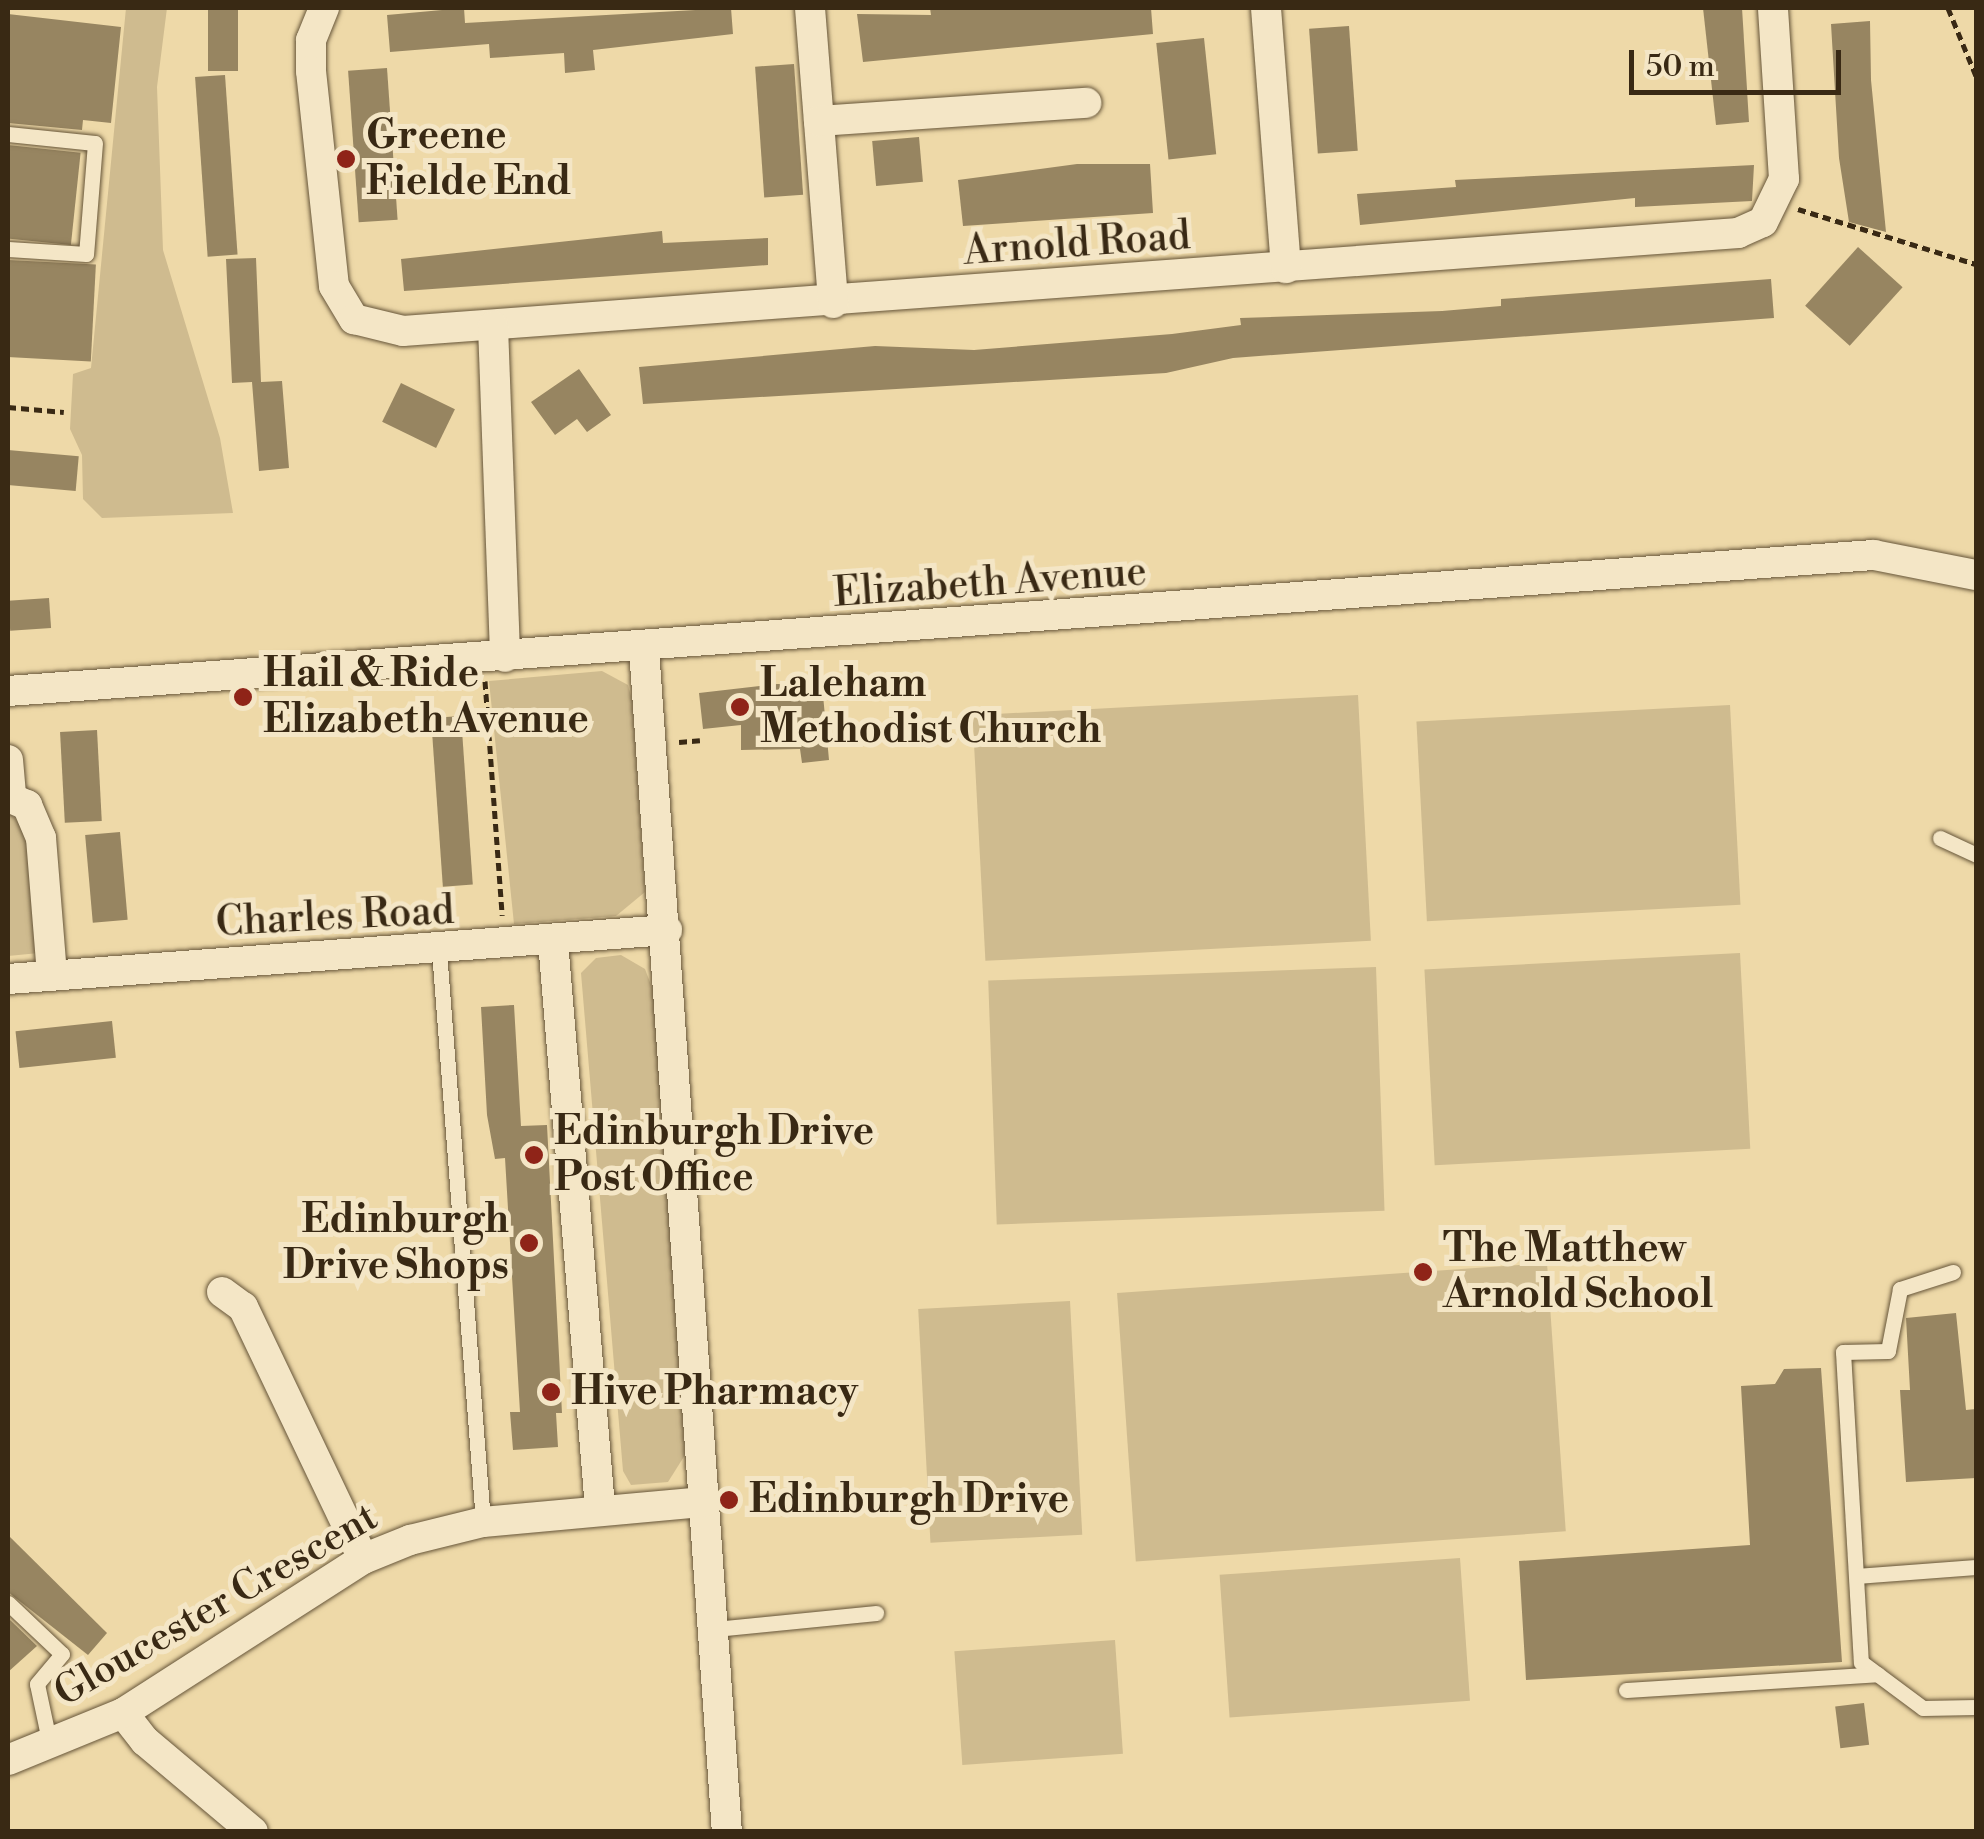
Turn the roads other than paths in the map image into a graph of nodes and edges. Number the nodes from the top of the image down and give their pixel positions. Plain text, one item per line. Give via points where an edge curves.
1 (810, 8) edge
2 (1266, 8) edge
3 (1773, 8) edge
4 (318, 10) edge
5 (1086, 103) dead end
6 (820, 120) junction
7 (8, 134) edge
8 (8, 249) edge
9 (1286, 268) junction
10 (833, 303) junction
11 (492, 326) junction
12 (1976, 574) edge
13 (644, 650) junction
14 (494, 658) junction
15 (8, 692) edge
16 (8, 760) edge
17 (9, 797) edge
18 (1940, 838) dead end
19 (1976, 855) edge
20 (667, 930) junction
21 (553, 941) junction
22 (439, 951) junction
23 (52, 974) junction
24 (8, 980) edge
25 (1953, 1272) dead end
26 (222, 1292) dead end
27 (704, 1502) junction
28 (600, 1508) junction
29 (483, 1522) junction
30 (362, 1558) junction
31 (1976, 1567) edge
32 (1856, 1576) junction
33 (8, 1603) edge
34 (876, 1613) dead end
35 (715, 1629) junction
36 (1878, 1674) junction
37 (1626, 1690) dead end
38 (1976, 1707) edge
39 (124, 1713) junction
40 (50, 1745) junction
41 (8, 1760) edge
42 (253, 1832) edge
43 (726, 1832) edge

1 - 6 street
2 - 9 street
3 - 9 street, Arnold Road via 1784,114 1776,202 1763,222 1738,232
4 - 11 street, Arnold Road via 310,71 327,255 342,307 372,328
5 - 6 street
6 - 10 street
7 - 8 lane via 96,143 86,254
9 - 10 street, Arnold Road
10 - 11 street, Arnold Road
11 - 14 street
12 - 13 street, Elizabeth Avenue via 1874,555
13 - 14 street, Elizabeth Avenue
13 - 20 street
14 - 15 street, Elizabeth Avenue
16 - 17 street
17 - 23 street via 27,805 40,838
18 - 19 lane
20 - 21 street, Charles Road
20 - 27 street
21 - 22 street, Charles Road
21 - 28 street
22 - 23 street, Charles Road
22 - 29 lane
23 - 24 street, Charles Road
25 - 32 lane via 1900,1289 1888,1350 1842,1352
26 - 30 street via 243,1307
27 - 28 street, Gloucester Crescent
27 - 35 street
28 - 29 street, Gloucester Crescent
29 - 30 street, Gloucester Crescent
30 - 39 street, Gloucester Crescent
31 - 32 lane
32 - 36 lane via 1861,1662
33 - 40 lane via 62,1654 37,1684
34 - 35 lane
35 - 43 street
36 - 37 lane
36 - 38 lane via 1923,1708
39 - 40 street, Gloucester Crescent
39 - 42 street via 145,1741
40 - 41 street, Gloucester Crescent

